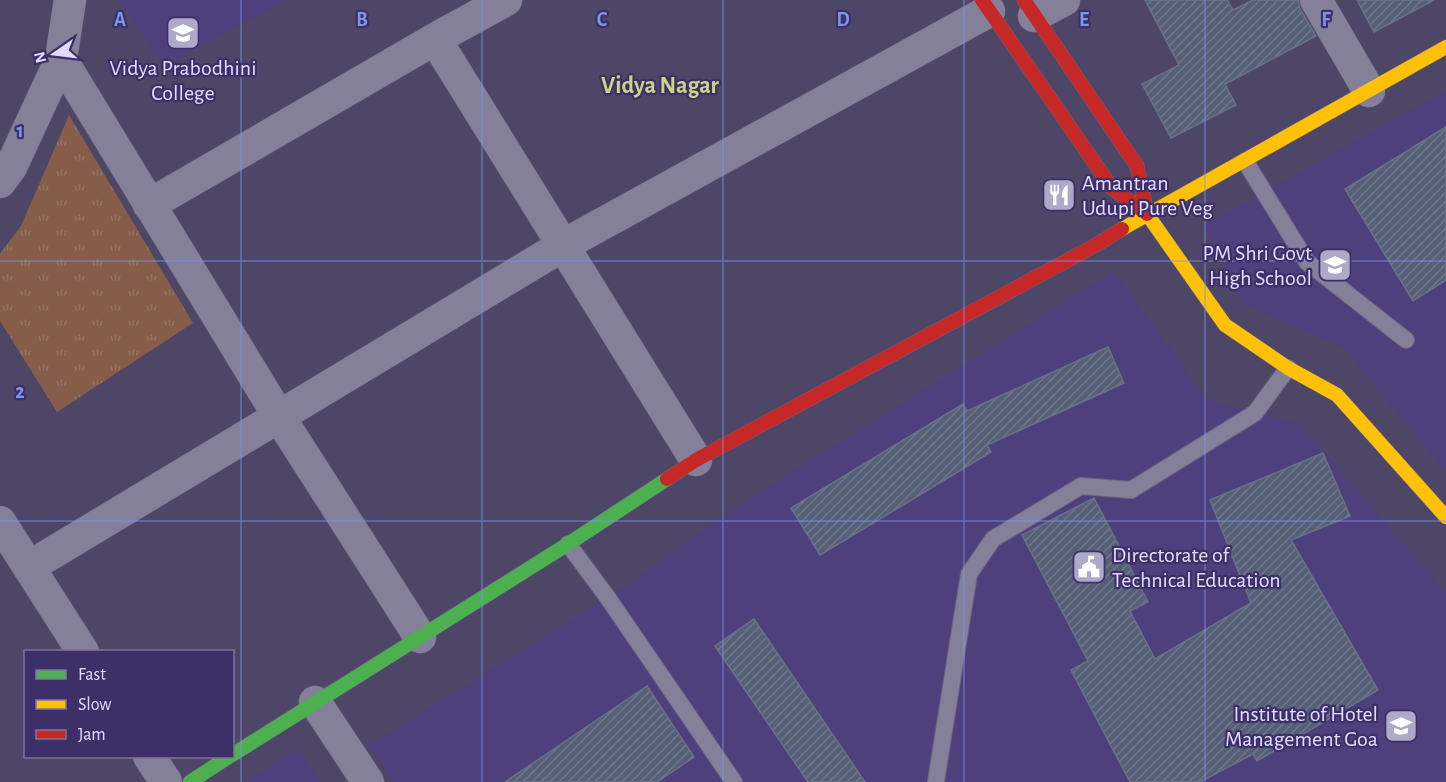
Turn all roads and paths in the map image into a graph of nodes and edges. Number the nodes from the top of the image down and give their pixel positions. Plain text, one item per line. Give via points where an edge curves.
1 (70, 0) edge
2 (506, 0) edge
3 (1064, 0) edge
4 (1316, 0) edge
5 (985, 5) edge
6 (1029, 8) edge
7 (435, 39) junction
8 (1446, 47) edge
9 (61, 59) junction
10 (1369, 91) junction
11 (1245, 161) junction
12 (0, 183) edge
13 (149, 205) junction
14 (1147, 214) junction
15 (562, 246) junction
16 (1406, 340) dead end
17 (1288, 368) junction
18 (278, 415) junction
19 (696, 460) junction
20 (1446, 517) edge
21 (0, 522) edge
22 (568, 544) junction
23 (29, 567) junction
24 (420, 637) junction
25 (82, 650) edge
26 (315, 702) junction
27 (234, 754) edge
28 (151, 758) edge
29 (228, 758) edge
30 (936, 781) edge
31 (166, 782) edge
32 (190, 782) edge
33 (368, 782) edge
34 (734, 782) edge

1 - 9 street
2 - 7 street
3 - 6 street
4 - 10 street
5 - 14 street via 1112,189
5 - 15 street
6 - 14 street via 1137,166
7 - 13 street
7 - 15 street
8 - 10 street
9 - 12 street
9 - 13 street
10 - 11 street
11 - 14 street
11 - 16 lane via 1307,262
13 - 18 street
14 - 17 street via 1225,325
14 - 19 street
15 - 18 street
15 - 19 street
17 - 20 street via 1337,395
17 - 30 lane via 1255,413 1131,490 1081,486 993,539 969,574
18 - 23 street
18 - 24 street
19 - 22 street
21 - 23 street
22 - 24 street
22 - 34 lane
23 - 25 street
24 - 26 street
26 - 27 street
26 - 33 street
28 - 31 street
29 - 32 street

